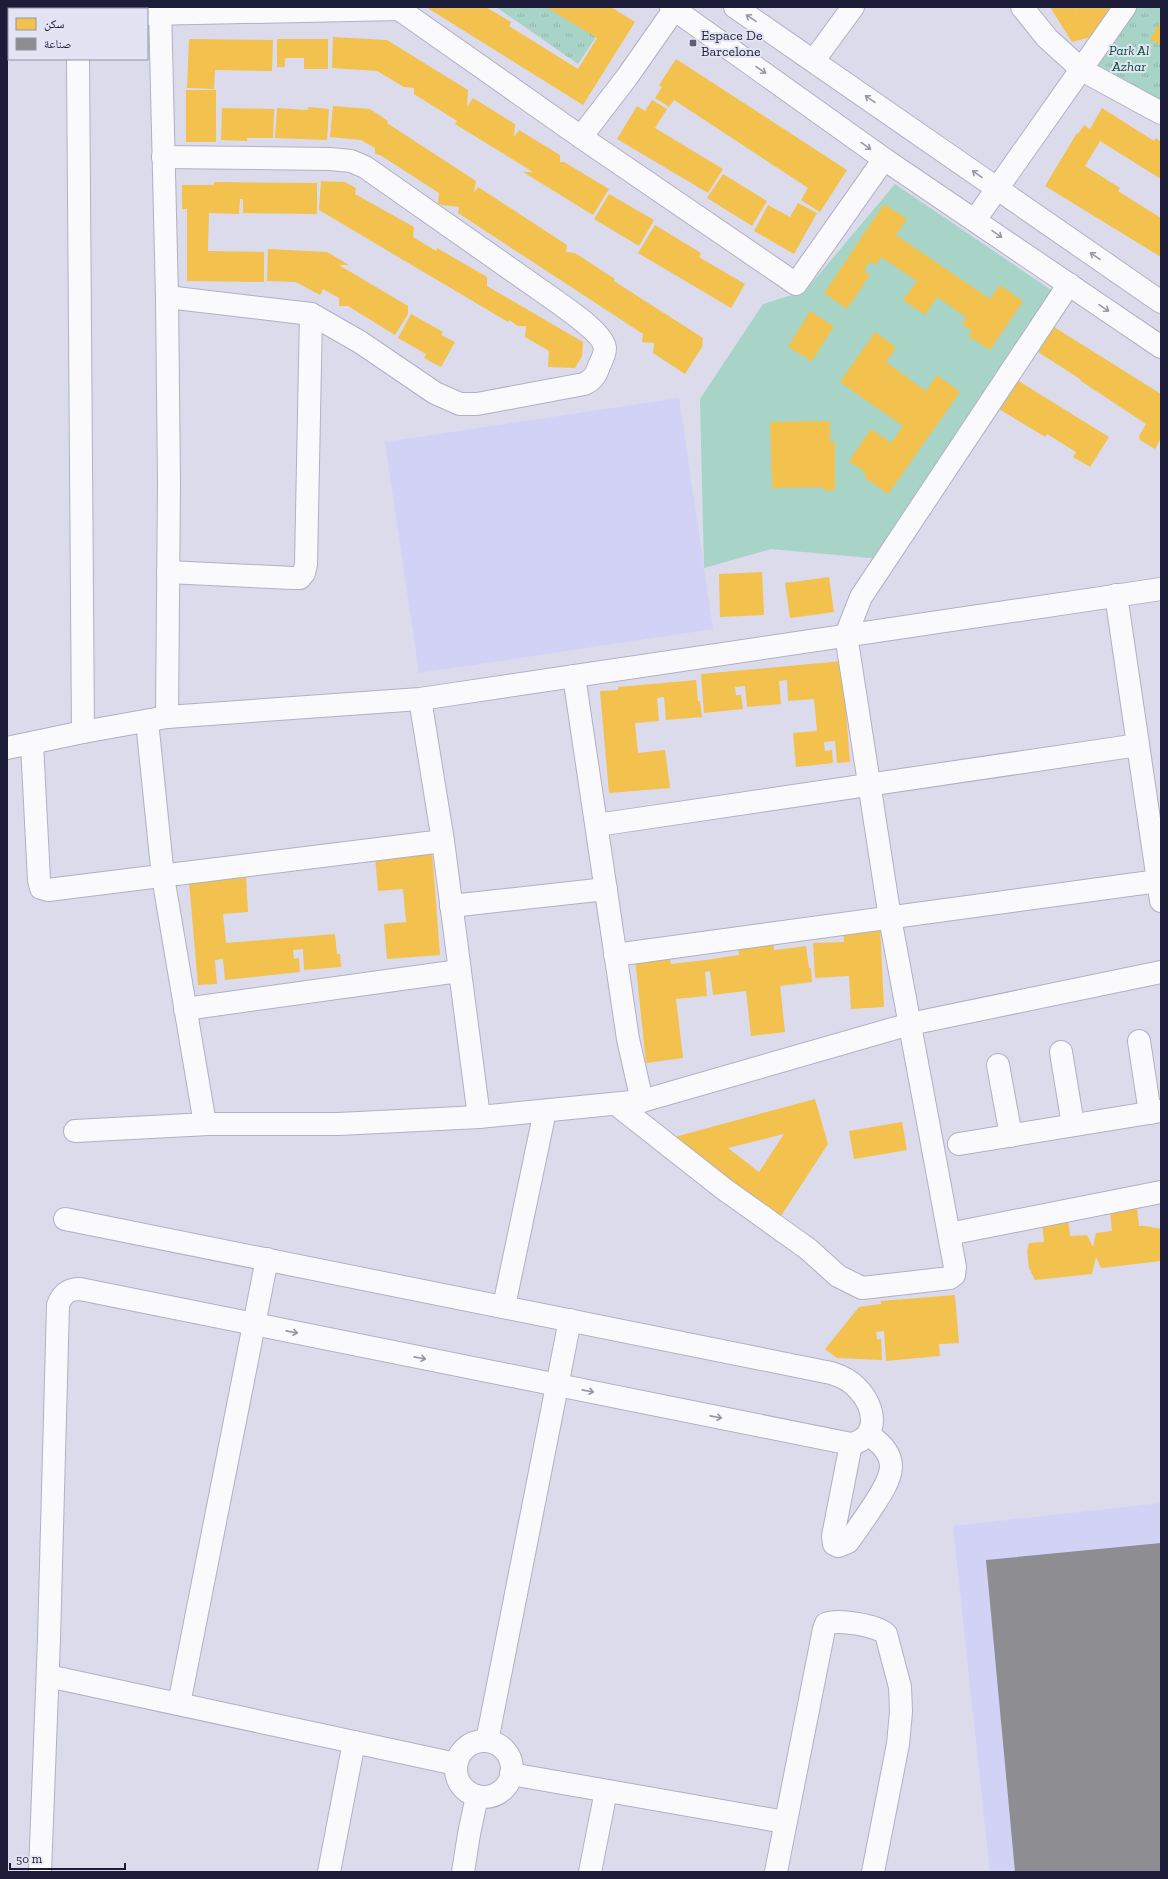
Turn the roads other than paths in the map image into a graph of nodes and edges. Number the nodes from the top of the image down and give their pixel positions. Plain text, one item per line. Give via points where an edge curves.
1 (736, 7) edge
2 (853, 7) edge
3 (1022, 7) edge
4 (1125, 7) edge
5 (399, 8) edge
6 (674, 8) edge
7 (156, 12) edge
8 (78, 60) edge
9 (814, 60) junction
10 (1082, 70) junction
11 (1158, 110) edge
12 (581, 137) junction
13 (163, 157) junction
14 (884, 160) junction
15 (998, 189) junction
16 (976, 220) junction
17 (1069, 284) junction
18 (167, 297) junction
19 (1161, 302) edge
20 (311, 314) junction
21 (1161, 348) edge
22 (168, 572) junction
23 (1161, 589) edge
24 (1116, 595) junction
25 (846, 635) junction
26 (574, 676) junction
27 (420, 699) junction
28 (157, 719) junction
29 (83, 732) junction
30 (32, 744) junction
31 (1138, 745) junction
32 (7, 748) edge
33 (871, 785) junction
34 (597, 825) junction
35 (443, 841) junction
36 (163, 877) junction
37 (606, 889) junction
38 (1160, 891) edge
39 (451, 906) junction
40 (890, 918) junction
41 (615, 955) junction
42 (459, 971) junction
43 (1161, 972) edge
44 (185, 1009) junction
45 (910, 1024) junction
46 (1139, 1041) dead end
47 (1061, 1052) dead end
48 (998, 1065) dead end
49 (642, 1101) junction
50 (616, 1104) junction
51 (545, 1111) junction
52 (1155, 1112) edge
53 (479, 1117) junction
54 (208, 1124) junction
55 (1073, 1125) junction
56 (75, 1131) dead end
57 (1011, 1136) junction
58 (958, 1144) dead end
59 (1161, 1192) edge
60 (66, 1220) dead end
61 (949, 1234) junction
62 (267, 1259) junction
63 (504, 1306) junction
64 (570, 1320) junction
65 (254, 1324) junction
66 (556, 1385) junction
67 (48, 1676) junction
68 (179, 1704) junction
69 (487, 1741) junction
70 (354, 1742) junction
71 (456, 1764) junction
72 (511, 1774) junction
73 (606, 1790) junction
74 (477, 1796) junction
75 (785, 1822) junction
76 (40, 1872) edge
77 (329, 1872) edge
78 (463, 1872) edge
79 (590, 1872) edge
80 (776, 1872) edge
81 (873, 1872) edge

9 -> 1 street
2 - 9 street
3 - 10 street via 1047,38
4 - 10 street
5 - 7 street
5 - 12 street
6 - 12 street via 627,77
6 -> 14 street
7 - 13 street
8 - 29 street
15 -> 9 street
10 - 11 street
10 - 15 street
12 - 14 street via 796,284
13 - 18 street
13 - 20 street via 330,159 351,161 365,167 556,301 600,338 604,343 604,354 592,380 584,384 477,404 460,404 435,393 360,342
14 - 16 street
15 - 16 street
19 -> 15 street
16 -> 17 street
17 -> 21 street
17 - 25 street via 861,597
18 - 20 street
18 - 22 street
20 - 22 street via 304,573 300,578 293,578
22 - 28 street
23 - 24 street
24 - 25 street
24 - 31 street
25 - 26 street
25 - 33 street
26 - 27 street
26 - 34 street
27 - 28 street
27 - 35 street
28 - 29 street
28 - 36 street
29 - 30 street
30 - 32 street
30 - 36 street via 41,888 48,890
31 - 33 street
31 - 38 street
33 - 34 street
33 - 40 street
34 - 37 street
35 - 36 street
35 - 39 street
36 - 44 street
37 - 39 street
37 - 41 street
38 - 40 street
39 - 42 street
40 - 41 street
40 - 45 street
41 - 49 street via 628,1039
42 - 44 street
42 - 53 street
43 - 45 street
44 - 54 street via 204,1118
45 - 49 street
45 - 61 street
46 - 52 street
47 - 55 street
48 - 57 street
49 - 50 street
50 - 51 street
50 - 61 street via 724,1189 808,1249 838,1276 862,1288 950,1278 954,1275 955,1267
51 - 53 street
51 - 63 street
52 - 55 street
53 - 54 street via 339,1124
54 - 56 street
55 - 57 street
57 - 58 street
59 - 61 street
60 - 62 street
62 - 63 street
62 - 65 street
63 - 64 street
64 - 66 street
66 -> 64 street via 860,1439 872,1426 869,1406 858,1388 841,1376
65 -> 66 street
65 - 67 street via 80,1289 69,1291 60,1299
65 - 68 street
66 - 69 street
67 - 68 street
67 - 76 street
68 - 70 street
69 - 71 street via 467,1746
69 - 72 street via 504,1750 510,1761
70 - 71 street
70 - 77 street
71 - 74 street via 460,1784
72 - 73 street
72 - 74 street via 508,1782 495,1795
73 - 75 street
73 - 79 street
74 - 78 street
75 - 80 street
75 - 81 street via 826,1624 838,1621 882,1631 888,1638 900,1688 901,1712 898,1744

